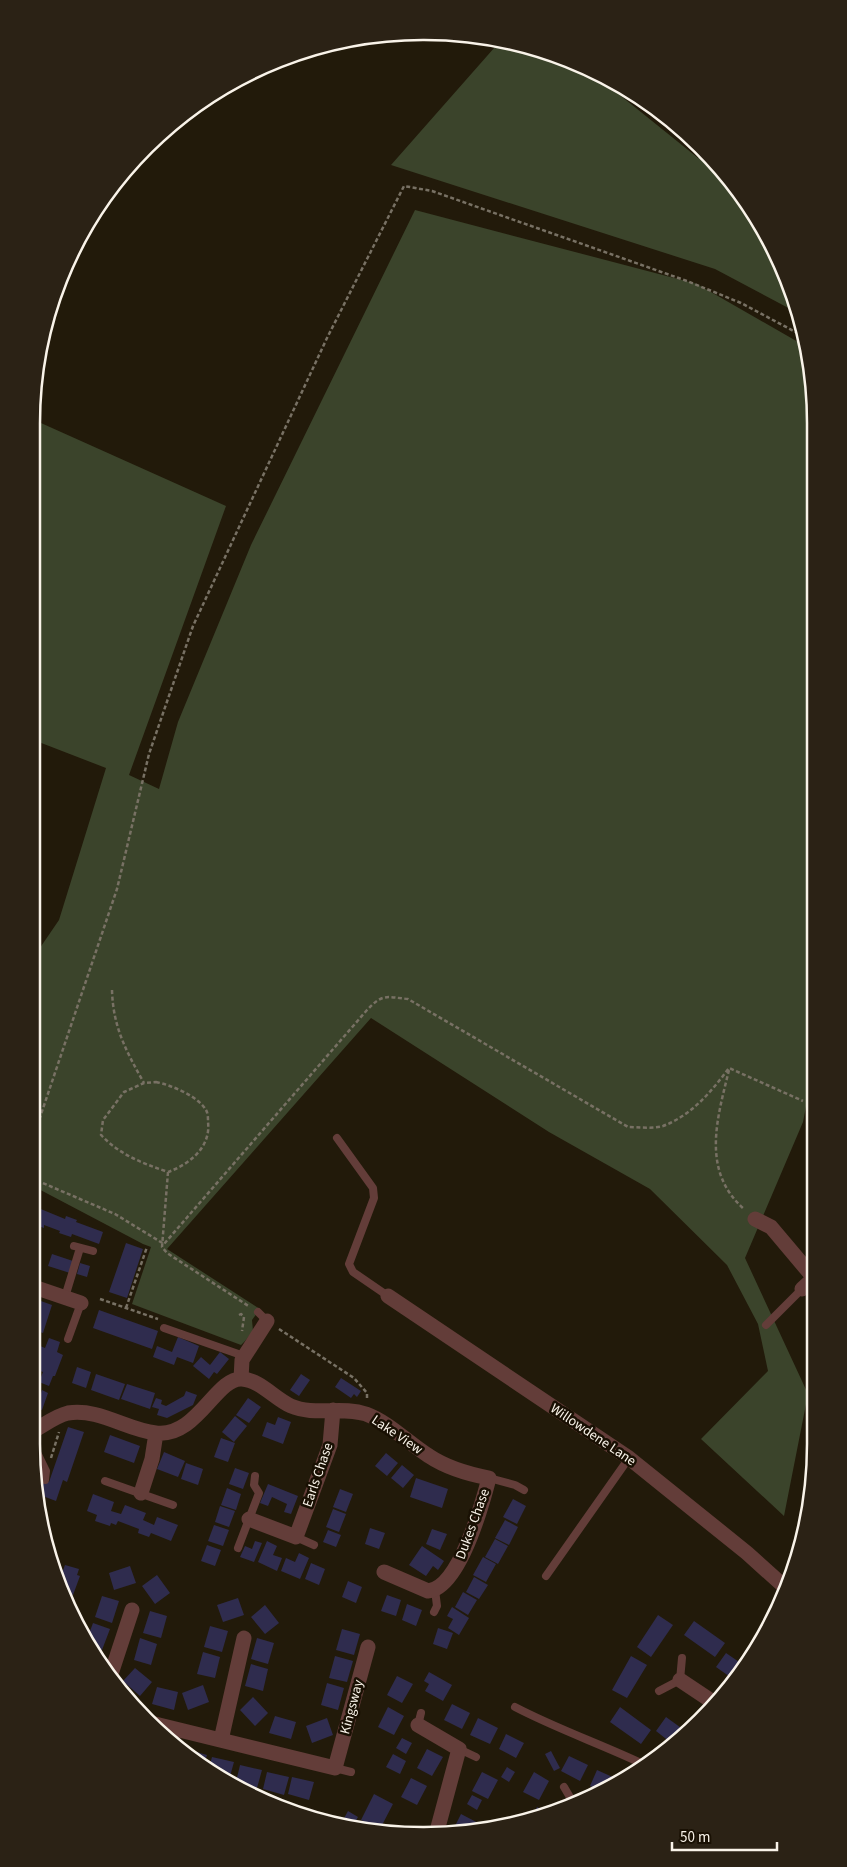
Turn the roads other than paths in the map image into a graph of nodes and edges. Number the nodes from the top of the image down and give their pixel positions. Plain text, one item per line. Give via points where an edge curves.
1 (337, 1138) dead end
2 (755, 1219) road end
3 (93, 1252) dead end
4 (807, 1269) edge
5 (807, 1285) edge
6 (40, 1289) edge
7 (802, 1289) joint
8 (388, 1296) joint
9 (64, 1297) junction
10 (81, 1303) joint
11 (262, 1316) road end
12 (766, 1325) dead end
13 (164, 1328) dead end
14 (68, 1338) dead end
15 (244, 1356) junction
16 (241, 1378) junction
17 (333, 1410) junction
18 (40, 1427) edge
19 (156, 1433) junction
20 (629, 1458) junction
21 (41, 1459) edge
22 (255, 1476) dead end
23 (489, 1478) junction
24 (45, 1480) dead end
25 (104, 1481) dead end
26 (524, 1490) dead end
27 (141, 1494) junction
28 (173, 1505) dead end
29 (249, 1519) junction
30 (296, 1537) junction
31 (314, 1545) dead end
32 (238, 1548) dead end
33 (384, 1572) dead end
34 (546, 1576) dead end
35 (781, 1583) edge
36 (435, 1590) junction
37 (132, 1610) dead end
38 (434, 1612) dead end
39 (244, 1638) dead end
40 (368, 1647) dead end
41 (682, 1658) dead end
42 (113, 1668) edge
43 (680, 1680) junction
44 (659, 1691) dead end
45 (709, 1699) edge
46 (515, 1707) dead end
47 (420, 1719) dead end
48 (165, 1726) edge
49 (221, 1740) junction
50 (460, 1749) junction
51 (476, 1757) dead end
52 (638, 1761) edge
53 (335, 1768) junction
54 (351, 1772) dead end
55 (564, 1787) dead end
56 (570, 1798) edge
57 (438, 1826) edge

1 - 8 lane via 372,1188 374,1198 349,1264 353,1272
2 - 4 street via 771,1227
3 - 9 lane via 77,1247
5 - 7 street
6 - 9 street
7 - 12 lane
8 - 20 street, Willowdene Lane
9 - 10 street
10 - 14 lane
11 - 15 street
13 - 15 lane
15 - 16 street
16 - 17 street, Lake View via 250,1380 292,1406
16 - 19 street via 230,1382 202,1412 178,1430
17 - 23 street, Lake View via 368,1415 430,1457 463,1472
17 - 30 street, Earls Chase via 330,1445
18 - 19 street via 69,1413 88,1413
19 - 27 street
20 - 34 lane
20 - 35 street, Willowdene Lane
21 - 24 lane via 46,1470
22 - 29 lane via 254,1485 259,1493
23 - 26 lane, Lake View
23 - 36 street, Dukes Chase via 482,1506 462,1556 442,1587
25 - 27 lane
27 - 28 lane
29 - 30 street
29 - 32 lane
30 - 31 lane
33 - 36 street via 428,1591
36 - 38 lane via 437,1606
37 - 42 street
39 - 49 street
40 - 53 street, Kingsway
41 - 43 lane
43 - 44 lane
43 - 45 street
46 - 52 lane
47 - 50 street
48 - 49 street
49 - 53 street
50 - 51 lane
50 - 57 street
53 - 54 lane
55 - 56 lane

